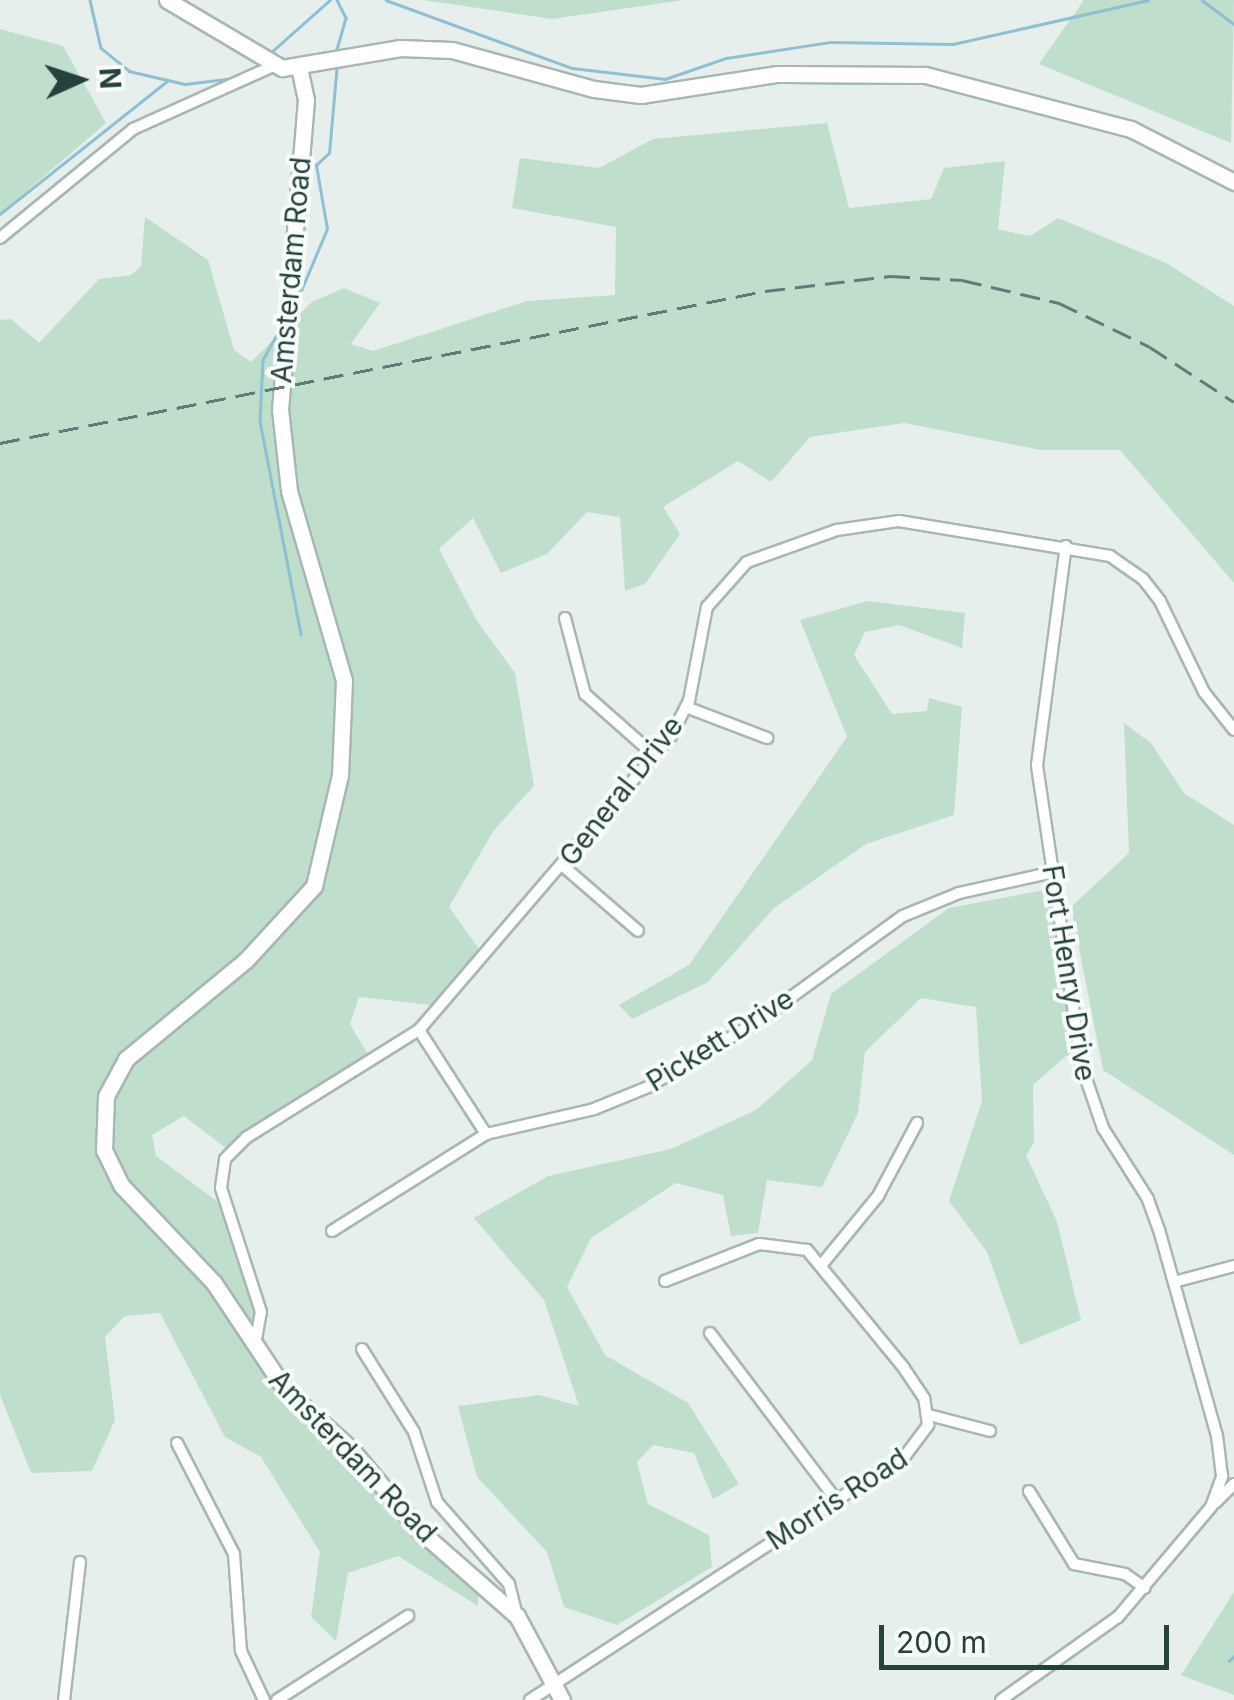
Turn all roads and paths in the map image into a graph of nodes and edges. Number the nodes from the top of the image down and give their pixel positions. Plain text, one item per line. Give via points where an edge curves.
1 (167, 0) edge
2 (265, 61) junction
3 (299, 66) junction
4 (1234, 182) edge
5 (0, 238) edge
6 (1066, 546) junction
7 (564, 618) dead end
8 (686, 707) junction
9 (1234, 730) edge
10 (767, 738) dead end
11 (655, 756) junction
12 (562, 866) junction
13 (1054, 872) junction
14 (638, 930) dead end
15 (420, 1030) junction
16 (917, 1122) dead end
17 (486, 1134) junction
18 (332, 1230) dead end
19 (823, 1263) junction
20 (1234, 1266) edge
21 (665, 1280) dead end
22 (1174, 1282) junction
23 (710, 1333) dead end
24 (254, 1346) junction
25 (362, 1349) dead end
26 (929, 1415) junction
27 (990, 1432) dead end
28 (178, 1442) dead end
29 (1221, 1451) junction
30 (1234, 1459) edge
31 (1234, 1484) edge
32 (1029, 1491) dead end
33 (837, 1500) junction
34 (1211, 1507) junction
35 (80, 1562) dead end
36 (1144, 1588) junction
37 (408, 1616) dead end
38 (517, 1616) junction
39 (554, 1684) junction
40 (64, 1700) edge
41 (264, 1700) edge
42 (278, 1700) edge
43 (530, 1700) edge
44 (562, 1700) edge
45 (1001, 1700) edge

1 - 2 street
2 - 3 street
2 - 5 street via 132,129
3 - 4 street via 400,48 452,50 594,89 641,95 777,74 908,72 1131,129
3 - 24 street, Amsterdam Road via 306,100 280,409 288,491 344,680 340,775 318,877 303,902 246,960 126,1059 106,1096 102,1135 121,1185 214,1283
6 - 8 street, General Drive via 899,521 862,523 761,555 722,582 706,607
6 - 9 street, General Drive via 1110,556 1143,579 1204,692
6 - 13 street, Fort Henry Drive via 1037,738
7 - 11 street via 584,694
8 - 10 street
8 - 11 street, General Drive
11 - 12 street, General Drive
12 - 14 street
12 - 15 street, General Drive
13 - 17 street, Pickett Drive via 959,893 903,916 761,1019 648,1087 594,1109
13 - 22 street, Fort Henry Drive via 1086,1086 1103,1128 1148,1198
15 - 17 street
15 - 24 street, General Drive via 247,1137 225,1158 220,1188 261,1312
16 - 19 street via 878,1196
17 - 18 street, Pickett Drive
19 - 21 street via 792,1246 760,1244
19 - 26 street via 904,1368
20 - 22 street
22 - 29 street, Fort Henry Drive
23 - 33 street
24 - 38 street, Amsterdam Road via 286,1391 351,1449 420,1530
25 - 38 street via 414,1432 438,1502 508,1584
26 - 27 street
26 - 33 street, Morris Road via 918,1446
28 - 41 street via 234,1554 241,1651
29 - 30 street
29 - 34 street, Fort Henry Drive
31 - 34 street
32 - 36 street via 1074,1564 1125,1574
33 - 39 street, Morris Road
34 - 36 street, Fort Henry Drive
35 - 40 street
36 - 45 street, Fort Henry Drive via 1095,1637
37 - 42 street
38 - 39 street, Amsterdam Road
39 - 43 street, Morris Road
39 - 44 street, Amsterdam Road

